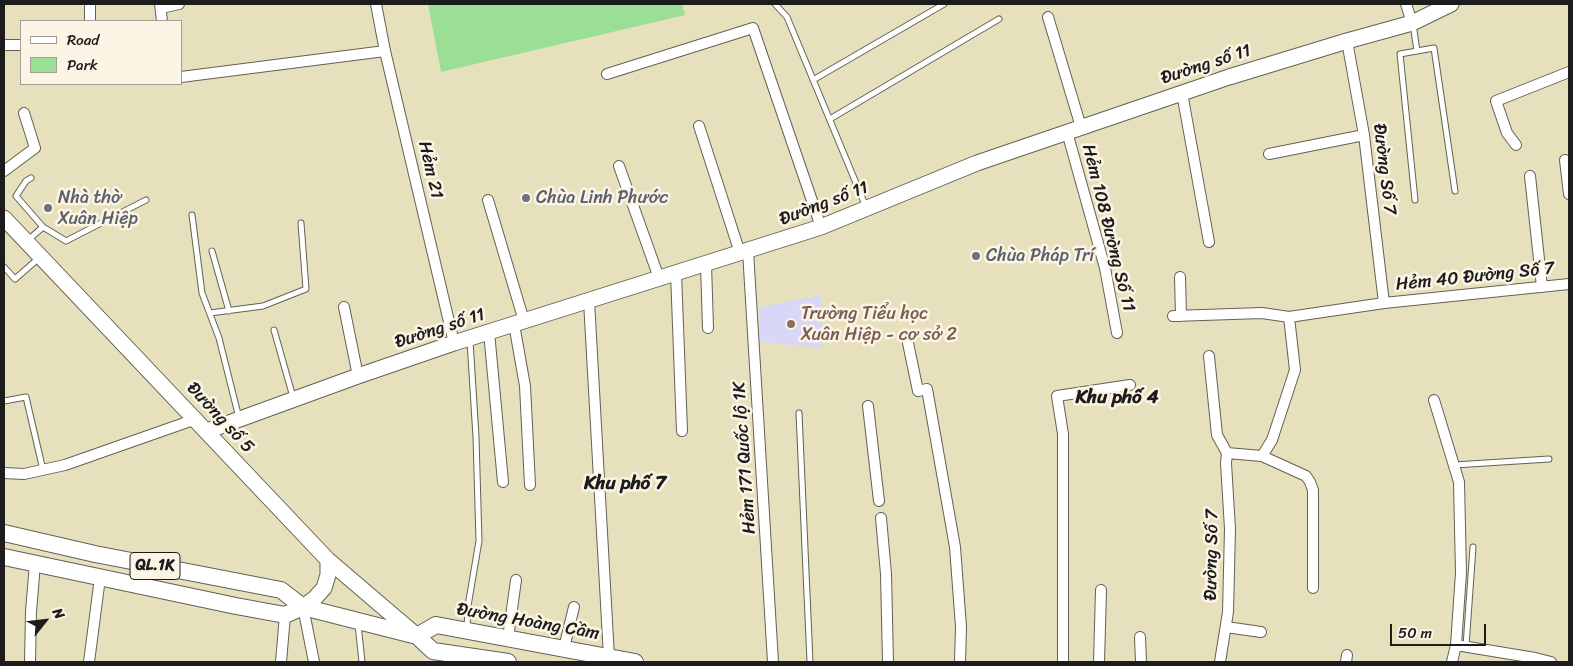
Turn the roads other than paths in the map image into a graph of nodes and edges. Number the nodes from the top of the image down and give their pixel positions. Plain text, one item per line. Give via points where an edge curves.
1 (90, 4) edge
2 (179, 4) edge
3 (376, 4) edge
4 (775, 4) edge
5 (944, 4) edge
6 (1406, 4) edge
7 (1451, 4) edge
8 (161, 6) edge
9 (1048, 17) dead end
10 (999, 19) dead end
11 (90, 20) edge
12 (162, 20) edge
13 (1412, 23) junction
14 (1347, 41) junction
15 (4, 45) edge
16 (20, 45) edge
17 (385, 51) junction
18 (1418, 51) junction
19 (1569, 72) edge
20 (607, 74) dead end
21 (182, 77) edge
22 (813, 80) junction
23 (1182, 93) junction
24 (24, 113) dead end
25 (830, 119) junction
26 (699, 126) dead end
27 (1074, 129) junction
28 (1364, 135) junction
29 (1516, 145) dead end
30 (1269, 154) dead end
31 (1565, 160) dead end
32 (619, 166) dead end
33 (4, 171) edge
34 (1530, 176) dead end
35 (31, 178) dead end
36 (1455, 191) dead end
37 (1569, 194) edge
38 (146, 200) dead end
39 (488, 200) dead end
40 (1415, 200) dead end
41 (867, 208) junction
42 (192, 215) dead end
43 (4, 218) edge
44 (301, 223) dead end
45 (43, 227) junction
46 (821, 227) junction
47 (26, 242) junction
48 (1209, 242) dead end
49 (212, 251) dead end
50 (744, 252) junction
51 (41, 256) junction
52 (706, 264) junction
53 (4, 267) edge
54 (676, 273) junction
55 (1180, 277) dead end
56 (659, 278) junction
57 (1569, 284) edge
58 (1542, 287) junction
59 (589, 301) junction
60 (1384, 303) junction
61 (344, 307) dead end
62 (229, 311) junction
63 (210, 313) junction
64 (1289, 317) junction
65 (519, 322) junction
66 (708, 328) dead end
67 (274, 330) dead end
68 (489, 332) junction
69 (1117, 333) dead end
70 (470, 338) junction
71 (454, 343) junction
72 (908, 343) dead end
73 (1209, 356) dead end
74 (358, 376) junction
75 (1130, 385) dead end
76 (294, 400) junction
77 (1434, 400) dead end
78 (4, 402) edge
79 (868, 406) dead end
80 (799, 413) dead end
81 (196, 419) junction
82 (239, 419) junction
83 (207, 430) junction
84 (682, 431) dead end
85 (1227, 453) junction
86 (1262, 456) junction
87 (1549, 459) dead end
88 (1454, 465) junction
89 (43, 470) junction
90 (4, 472) edge
91 (503, 482) dead end
92 (530, 485) dead end
93 (879, 501) dead end
94 (881, 518) dead end
95 (4, 532) edge
96 (1473, 547) dead end
97 (4, 557) edge
98 (328, 560) junction
99 (35, 562) junction
100 (100, 578) junction
101 (516, 580) dead end
102 (1313, 588) dead end
103 (1101, 590) dead end
104 (303, 607) junction
105 (574, 607) dead end
106 (285, 615) junction
107 (358, 621) junction
108 (1226, 627) junction
109 (466, 630) junction
110 (1261, 632) dead end
111 (417, 636) junction
112 (1140, 636) dead end
113 (508, 638) junction
114 (1461, 646) junction
115 (564, 648) junction
116 (610, 657) junction
117 (458, 659) edge
118 (30, 662) edge
119 (89, 662) edge
120 (281, 662) edge
121 (314, 662) edge
122 (362, 662) edge
123 (508, 662) edge
124 (635, 662) edge
125 (773, 662) edge
126 (810, 662) edge
127 (888, 662) edge
128 (960, 662) edge
129 (1063, 662) edge
130 (1099, 662) edge
131 (1141, 662) edge
132 (1220, 662) edge
133 (1452, 662) edge
134 (1551, 662) edge

1 - 11 street
2 - 8 street
3 - 17 street, Hẻm 21
4 - 22 lane via 787,17
5 - 22 lane
6 - 13 street
7 - 13 main road, Đường số 11
8 - 12 street
9 - 27 street, Hẻm 108 Đường Số 11
10 - 25 lane
13 - 14 main road, Đường số 11
13 - 18 lane
14 - 23 main road, Đường số 11
14 - 28 street, Đường Số 7
15 - 16 street
17 - 21 street
17 - 71 street, Hẻm 21
18 - 36 lane via 1434,48
18 - 40 lane via 1400,54
19 - 29 street via 1496,101 1507,133
20 - 46 street via 753,28
22 - 25 lane
23 - 27 main road, Đường số 11
23 - 48 street
24 - 33 street via 35,148
25 - 41 lane
26 - 50 street, Hẻm 171 Quốc lộ 1K
27 - 41 main road, Đường số 11 via 977,163
27 - 69 street, Hẻm 108 Đường Số 11
28 - 30 street
28 - 60 street, Đường Số 7
31 - 37 street
32 - 56 street
34 - 58 street
35 - 45 lane via 16,196
38 - 45 lane via 66,241
39 - 65 street
41 - 46 main road, Đường số 11
42 - 63 lane via 202,293
43 - 47 main road, Đường số 5
44 - 62 lane via 306,289 263,306
45 - 47 lane
46 - 50 main road, Đường số 11
47 - 51 main road, Đường số 5
49 - 62 lane
50 - 52 main road, Đường số 11
50 - 125 street, Hẻm 171 Quốc lộ 1K
51 - 53 lane via 15,280
51 - 81 main road, Đường số 5
52 - 54 main road, Đường số 11
52 - 66 street
54 - 56 main road, Đường số 11
54 - 84 street
55 - 64 street, Hẻm 40 Đường Số 7 via 1177,316 1262,313
56 - 59 main road, Đường số 11
57 - 58 street, Hẻm 40 Đường Số 7
58 - 60 street, Hẻm 40 Đường Số 7
59 - 65 main road, Đường số 11
59 - 116 street
60 - 64 street, Hẻm 40 Đường Số 7
61 - 74 street
62 - 63 lane
63 - 82 lane
64 - 86 street via 1295,370 1272,440
65 - 68 main road, Đường số 11
65 - 92 street
67 - 76 lane
68 - 70 main road, Đường số 11
68 - 91 street
70 - 71 main road, Đường số 11
70 - 109 lane via 479,541
71 - 74 main road, Đường số 11
72 - 128 street via 918,391 927,389 954,538 961,627
73 - 85 street via 1217,435
74 - 76 main road, Đường số 11
75 - 129 street via 1057,396 1063,434
76 - 82 main road, Đường số 11
77 - 88 street
78 - 89 lane via 26,397
79 - 93 street
80 - 126 lane
81 - 83 main road, Đường số 5
81 - 89 street
82 - 83 main road, Đường số 11
83 - 98 main road, Đường số 5
85 - 86 street
85 - 108 street, Đường Số 7 via 1230,529
86 - 102 street via 1306,476 1310,482 1313,490
87 - 88 lane
88 - 114 street via 1459,482
89 - 90 street via 24,474
94 - 127 street
95 - 104 main road, QL.1K via 95,554 281,590
96 - 114 lane
97 - 99 main road, QL.1K
98 - 104 main road via 324,588
98 - 111 main road, Đường số 5
99 - 100 main road, QL.1K
99 - 118 street
100 - 106 main road, QL.1K
100 - 119 street
101 - 113 street
103 - 130 street
104 - 106 main road
104 - 107 main road, QL.1K
104 - 121 street
105 - 115 street
106 - 120 street
107 - 111 main road, QL.1K
107 - 122 lane
108 - 110 street
108 - 132 street, Đường Số 7
109 - 111 main road, Đường Hoàng Cầm via 436,625
109 - 113 main road, Đường Hoàng Cầm
111 - 117 main road, QL.1K via 433,650
112 - 131 street
113 - 115 main road, Đường Hoàng Cầm
114 - 133 street
114 - 134 street
115 - 116 main road, Đường Hoàng Cầm
116 - 124 main road, Đường Hoàng Cầm
117 - 123 main road, QL.1K

